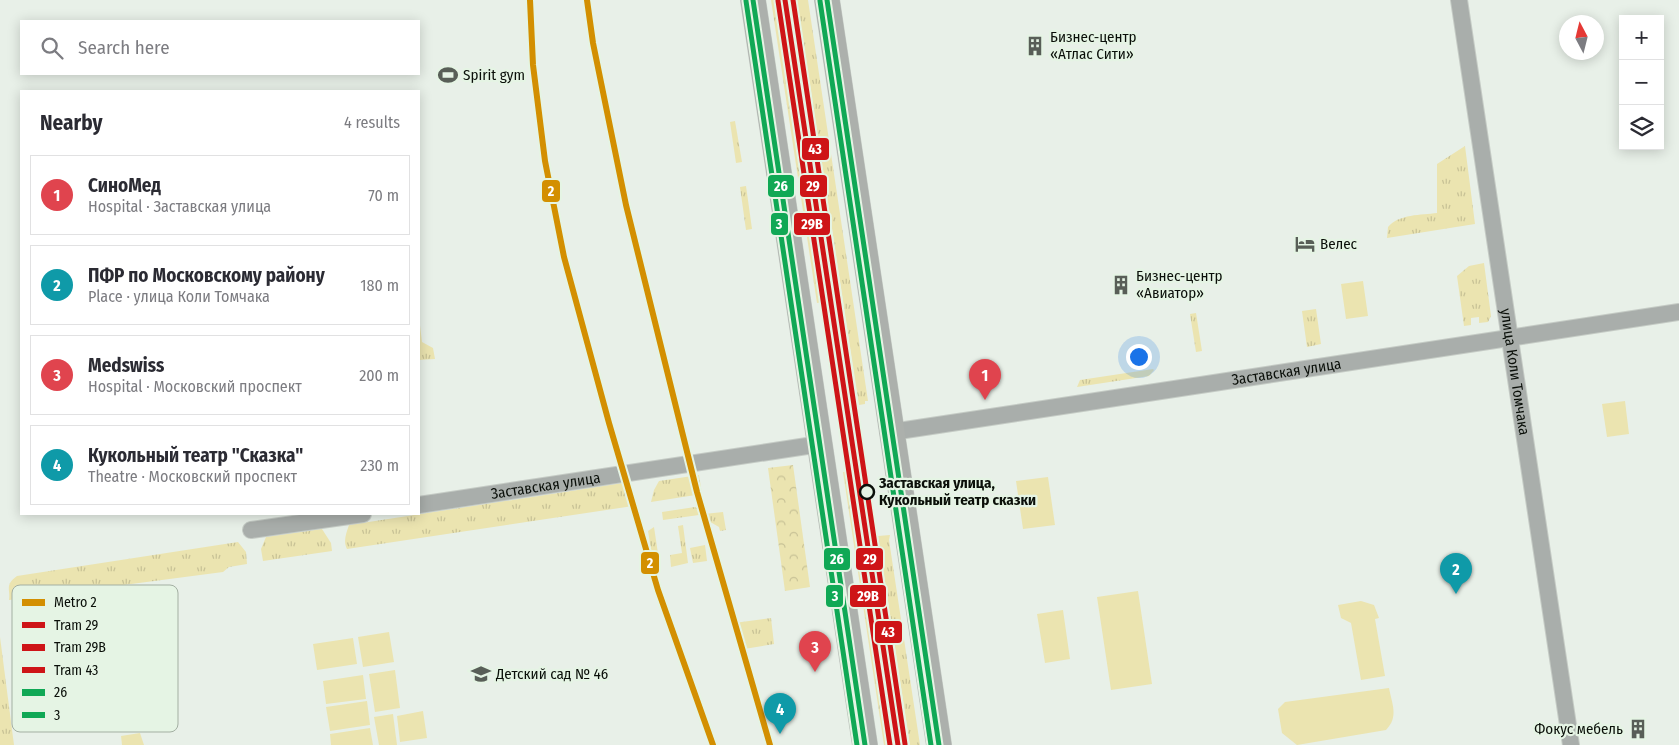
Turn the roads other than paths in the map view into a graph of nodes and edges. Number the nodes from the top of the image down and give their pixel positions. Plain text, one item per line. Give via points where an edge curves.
1 (753, 0) edge
2 (827, 0) edge
3 (1459, 0) edge
4 (1679, 312) edge
5 (1510, 338) junction
6 (892, 432) junction
7 (820, 444) junction
8 (420, 505) edge
9 (357, 515) edge
10 (251, 530) dead end
11 (865, 745) edge
12 (940, 745) edge
13 (1571, 745) edge

1 - 7 main road
2 - 6 main road
3 - 5 street, улица Коли Томчака
4 - 5 street, Заставская улица
5 - 6 street, Заставская улица
5 - 13 street, улица Коли Томчака
6 - 12 main road
7 - 8 street, Заставская улица
7 - 11 main road
9 - 10 street

